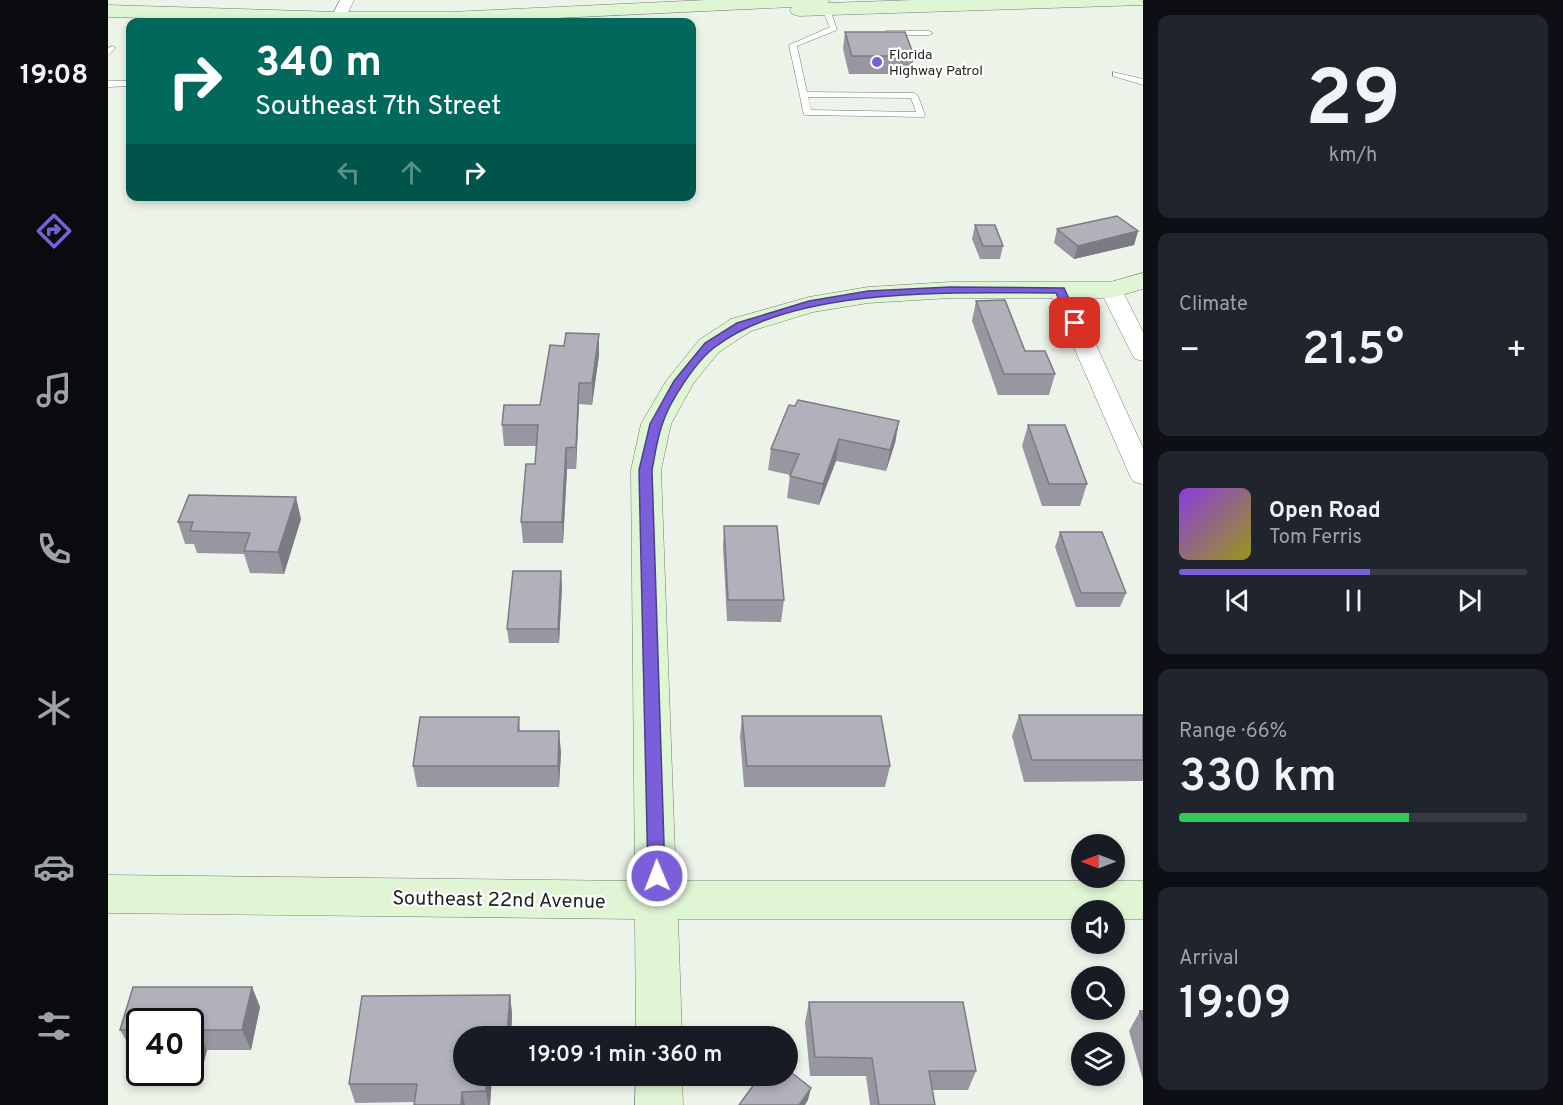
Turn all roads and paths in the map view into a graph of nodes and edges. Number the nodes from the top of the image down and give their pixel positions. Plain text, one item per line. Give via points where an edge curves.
1 (347, 0) edge
2 (1143, 0) edge
3 (823, 3) edge
4 (108, 11) edge
5 (108, 18) edge
6 (286, 18) edge
7 (338, 18) edge
8 (450, 18) edge
9 (618, 18) edge
10 (126, 19) edge
11 (874, 33) edge
12 (929, 33) dead end
13 (1116, 74) dead end
14 (1143, 82) edge
15 (108, 84) edge
16 (126, 84) edge
17 (803, 94) junction
18 (1143, 281) edge
19 (1060, 290) junction
20 (1111, 290) junction
21 (1143, 354) edge
22 (1143, 476) edge
23 (108, 894) edge
24 (657, 900) junction
25 (1143, 900) edge
26 (659, 1026) edge
27 (659, 1086) edge
28 (659, 1105) edge

1 - 7 street
2 - 3 main road
3 - 8 main road
3 - 9 main road
3 - 17 lane via 838,30 793,45
4 - 6 main road
5 - 10 main road
11 - 12 lane
13 - 14 lane
15 - 16 lane
17 - 17 lane via 807,113 921,115 914,96
18 - 20 main road
19 - 20 main road
19 - 22 street
19 - 24 main road via 950,290 868,295 809,304 741,325 709,346 680,381 656,424 646,470
20 - 21 street
23 - 24 main road, Southeast 22nd Avenue
24 - 25 main road, Southeast 22nd Avenue
24 - 26 main road
27 - 28 main road

